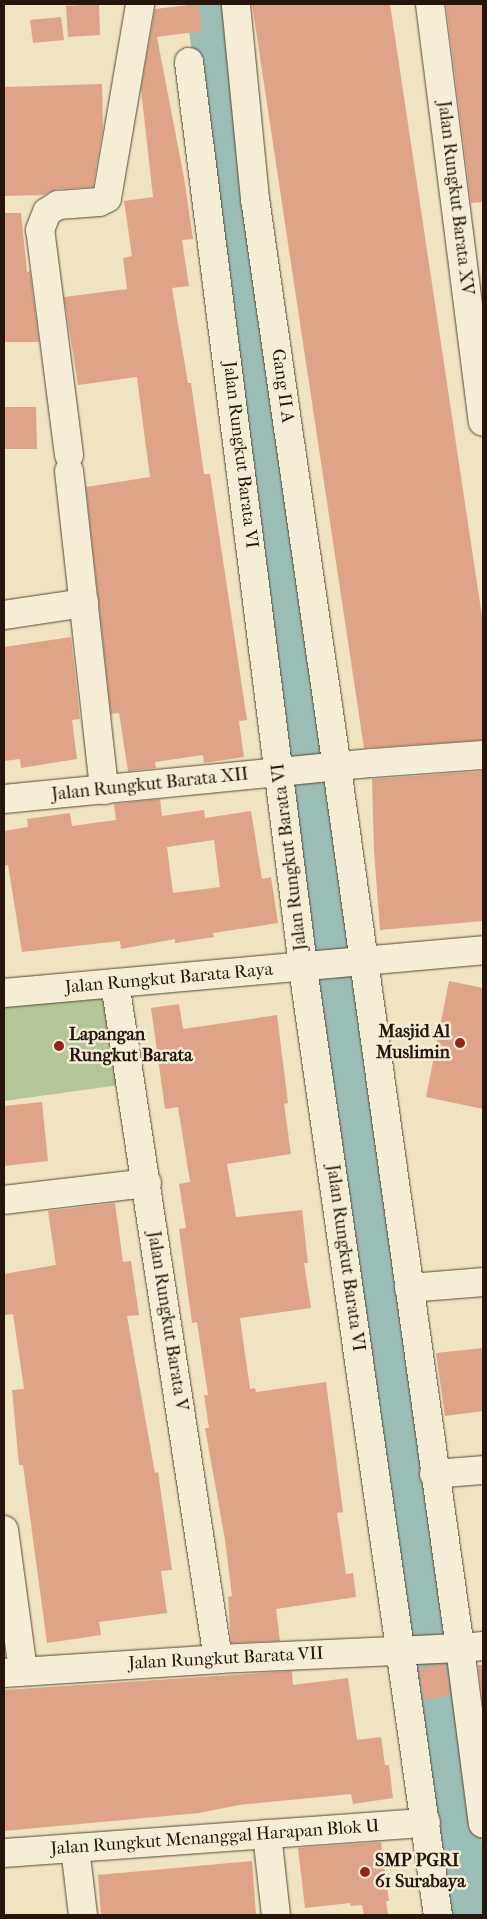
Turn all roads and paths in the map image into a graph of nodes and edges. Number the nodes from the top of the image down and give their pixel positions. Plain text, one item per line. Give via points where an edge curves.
1 (140, 4) edge
2 (236, 4) edge
3 (430, 4) edge
4 (189, 62) dead end
5 (473, 266) edge
6 (483, 422) edge
7 (84, 603) junction
8 (4, 615) edge
9 (483, 755) edge
10 (332, 768) junction
11 (285, 772) junction
12 (104, 790) junction
13 (4, 799) edge
14 (483, 950) edge
15 (359, 962) junction
16 (309, 967) junction
17 (115, 983) junction
18 (4, 993) edge
19 (147, 1183) junction
20 (4, 1200) edge
21 (483, 1282) edge
22 (409, 1288) junction
23 (483, 1470) edge
24 (434, 1474) junction
25 (4, 1530) edge
26 (464, 1647) edge
27 (410, 1650) junction
28 (218, 1659) junction
29 (14, 1672) edge
30 (426, 1823) junction
31 (483, 1824) edge
32 (267, 1834) junction
33 (75, 1848) junction
34 (4, 1853) edge
35 (83, 1915) edge
36 (276, 1915) edge
37 (438, 1915) edge

1 - 7 street via 107,198 99,202 58,204 47,212 40,230
2 - 10 street, Gang II A via 255,199
3 - 5 street, Jalan Rungkut Barata XV
4 - 11 street, Jalan Rungkut Barata VI
5 - 6 street, Jalan Rungkut Barata XV
7 - 8 street
7 - 12 street
9 - 10 street, Jalan Rungkut Barata XII
10 - 11 street, Jalan Rungkut Barata XII
10 - 15 street
11 - 12 street, Jalan Rungkut Barata XII
11 - 16 street, Jalan Rungkut Barata VI
12 - 13 street, Jalan Rungkut Barata XII
14 - 15 street, Jalan Rungkut Barata Raya
15 - 16 street, Jalan Rungkut Barata Raya
15 - 22 street
16 - 17 street, Jalan Rungkut Barata Raya
16 - 27 street, Jalan Rungkut Barata VI
17 - 18 street, Jalan Rungkut Barata Raya
17 - 19 street, Jalan Rungkut Barata V
19 - 20 street
19 - 28 street, Jalan Rungkut Barata V
21 - 22 street
22 - 24 street
23 - 24 street
24 - 26 street
25 - 29 street
26 - 27 street, Jalan Rungkut Barata VII
26 - 31 street
27 - 28 street, Jalan Rungkut Barata VII
27 - 30 street, Jalan Rungkut Barata VI
28 - 29 street, Jalan Rungkut Barata VII
30 - 32 street, Jalan Rungkut Menanggal Harapan Blok U
30 - 37 street, Jalan Rungkut Barata VI
32 - 33 street, Jalan Rungkut Menanggal Harapan Blok U
32 - 36 street
33 - 34 street, Jalan Rungkut Menanggal Harapan Blok U
33 - 35 street

